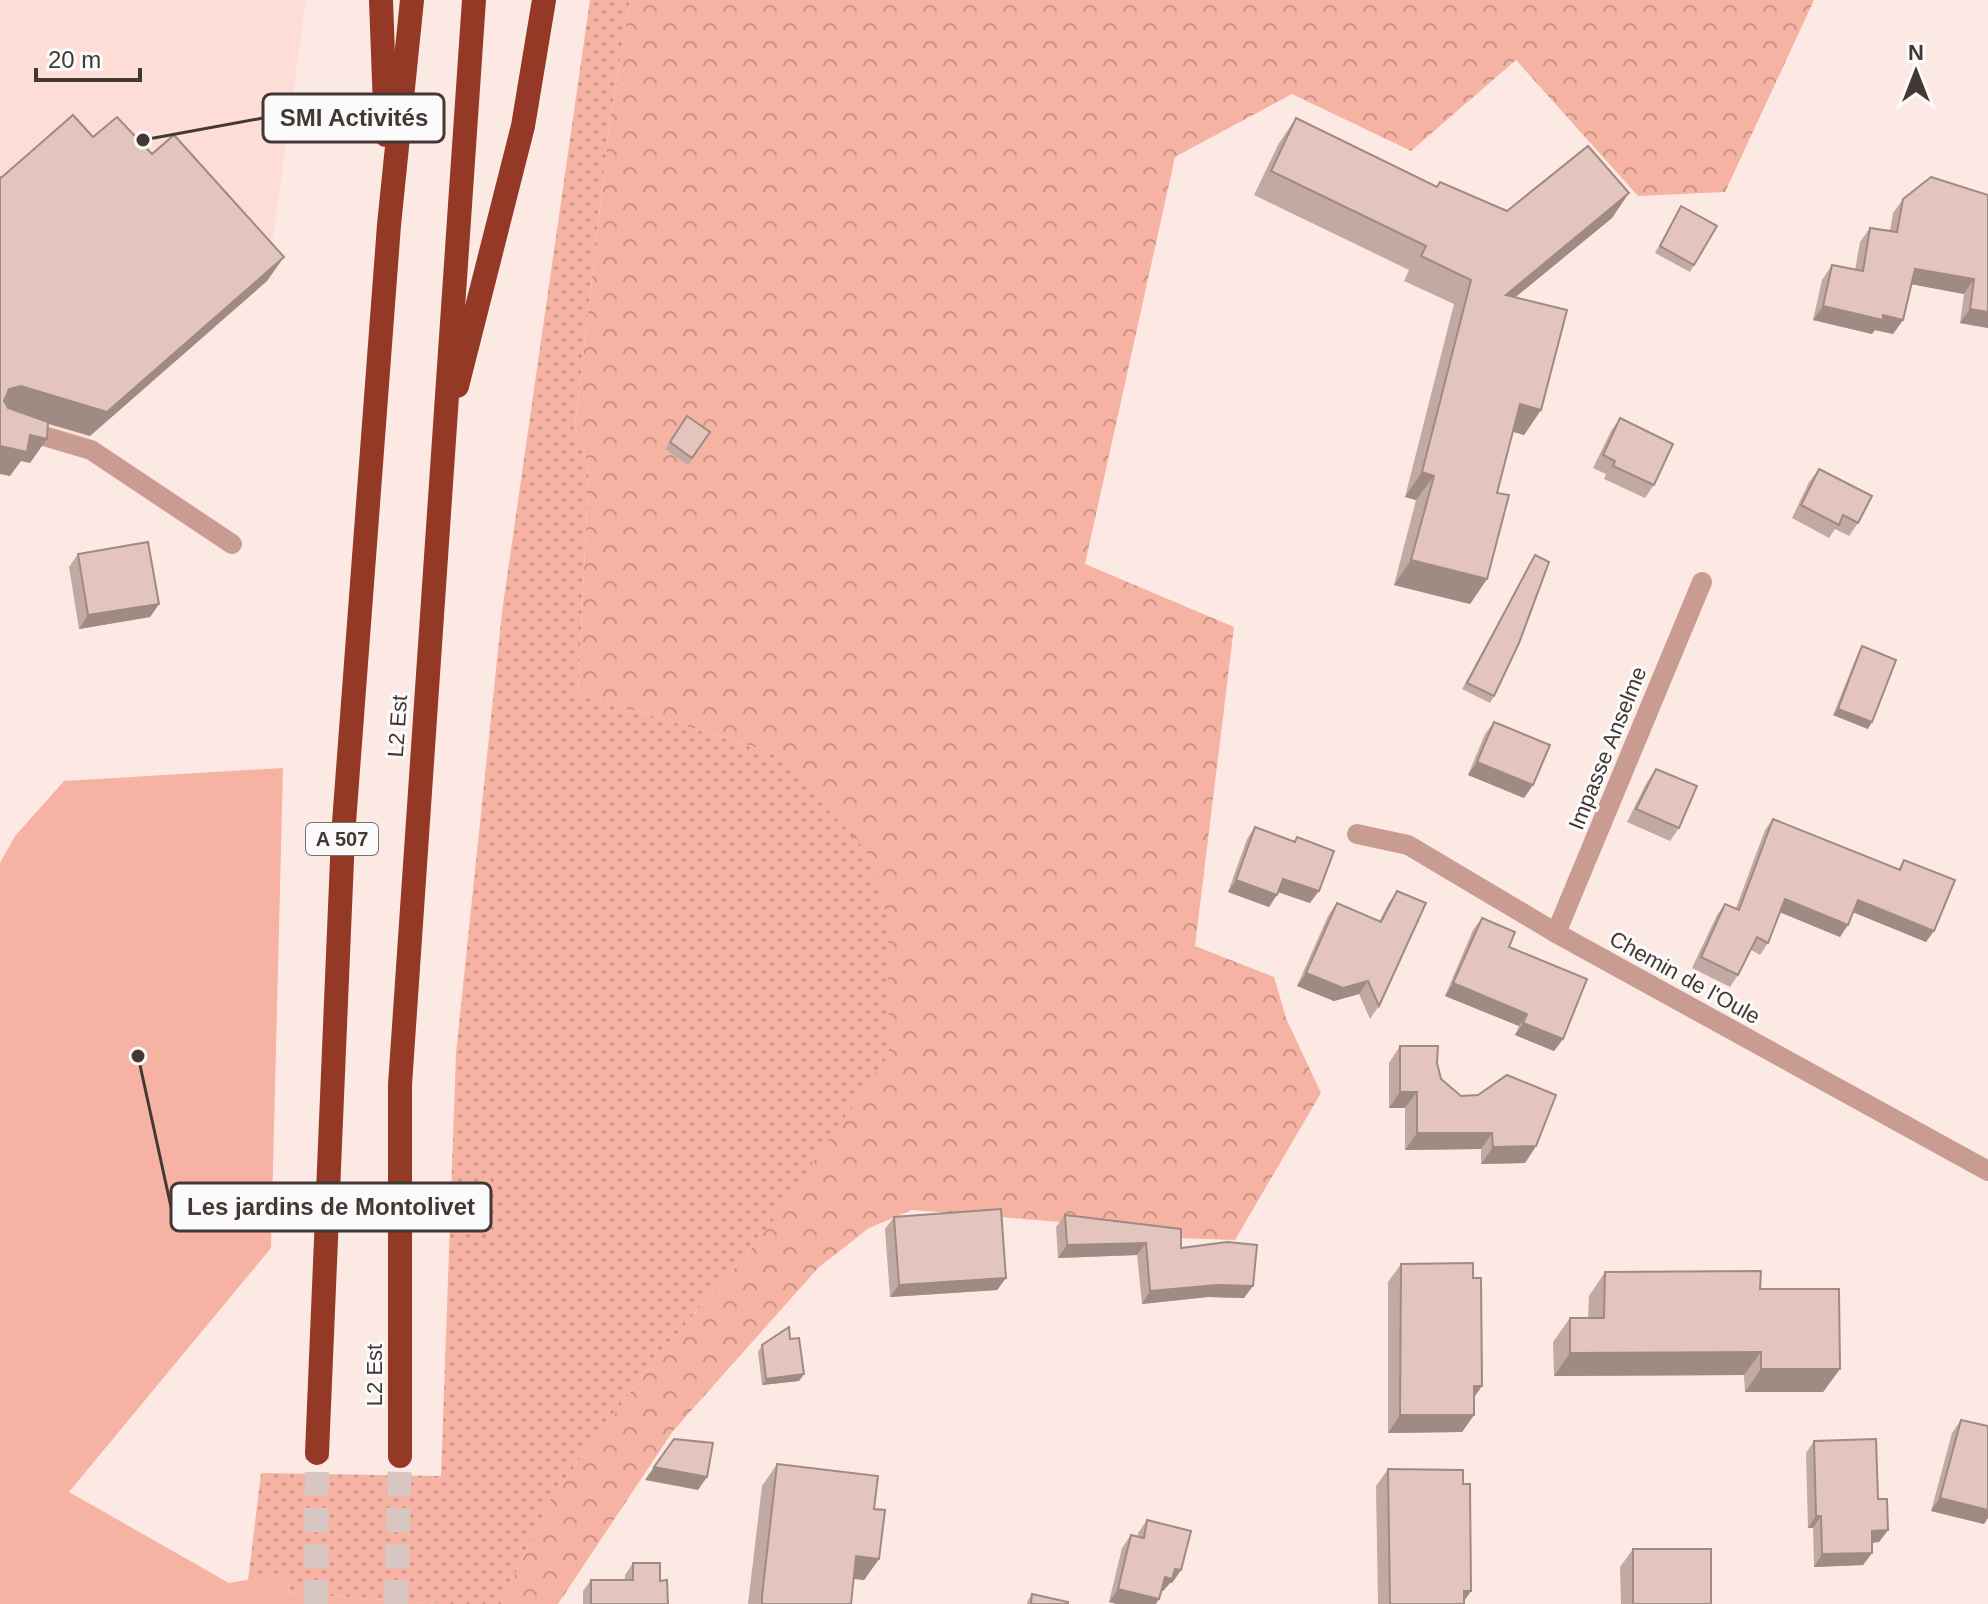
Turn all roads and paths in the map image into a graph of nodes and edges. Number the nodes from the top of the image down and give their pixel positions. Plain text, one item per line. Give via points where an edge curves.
1 (381, 0) edge
2 (412, 0) edge
3 (474, 0) edge
4 (544, 0) edge
5 (389, 225) junction
6 (0, 423) edge
7 (442, 442) junction
8 (232, 544) dead end
9 (1702, 582) dead end
10 (1357, 834) dead end
11 (1556, 933) junction
12 (1988, 1171) edge
13 (317, 1453) tunnel mouth
14 (400, 1456) tunnel mouth

1 - 5 highway
2 - 5 highway, L2 Est / A 507
3 - 7 highway, L2 Est
4 - 7 highway via 523,126
5 - 13 highway, L2 Est / A 507 via 343,836
6 - 8 street via 91,450
7 - 14 highway, L2 Est via 400,1085
9 - 11 street, Impasse Anselme
10 - 11 street, Chemin de l'Oule via 1408,845
11 - 12 street, Chemin de l'Oule

